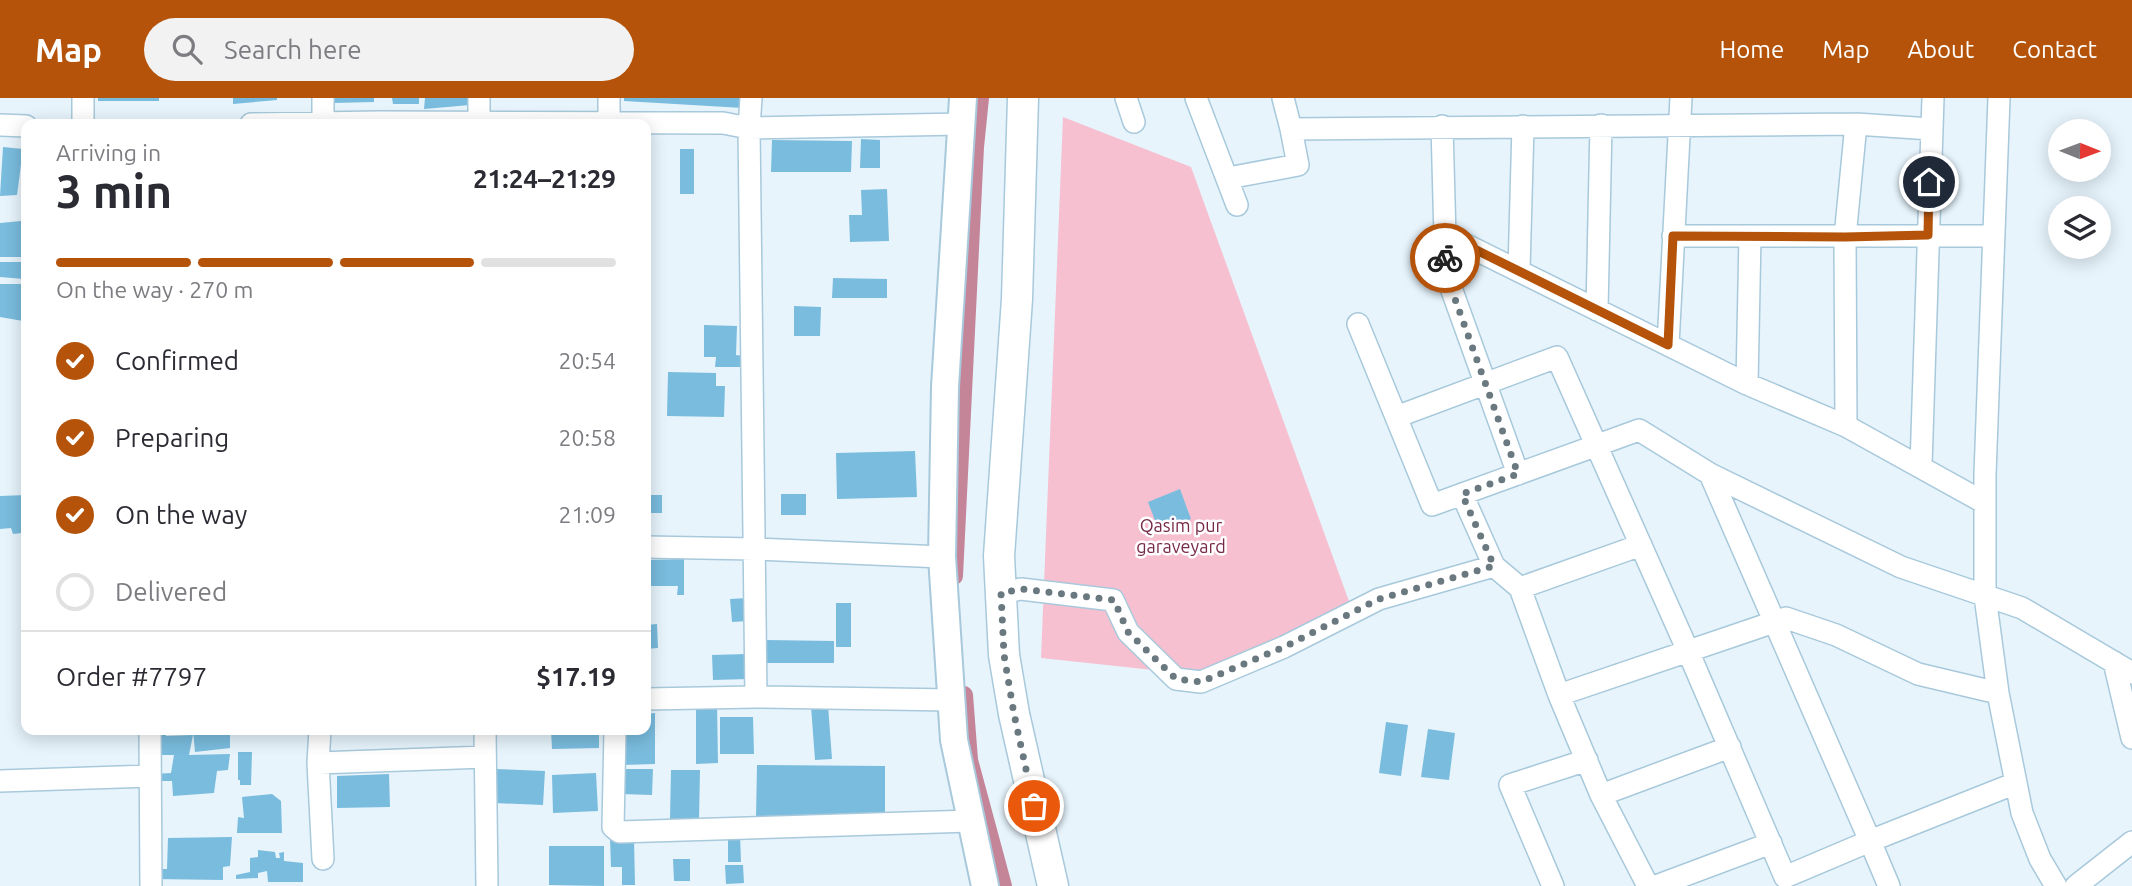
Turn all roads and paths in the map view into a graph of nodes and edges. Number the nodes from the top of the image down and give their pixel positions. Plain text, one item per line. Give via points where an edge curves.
1 (83, 98) edge
2 (323, 98) edge
3 (479, 98) edge
4 (609, 98) edge
5 (751, 98) edge
6 (1023, 98) edge
7 (1126, 98) edge
8 (1196, 98) edge
9 (1283, 98) edge
10 (1681, 98) edge
11 (1933, 98) edge
12 (1999, 98) edge
13 (963, 111) edge
14 (83, 119) edge
15 (323, 119) edge
16 (479, 119) edge
17 (609, 119) edge
18 (1134, 122) dead end
19 (651, 124) edge
20 (1680, 124) junction
21 (1856, 124) junction
22 (0, 125) edge
23 (1601, 125) junction
24 (21, 126) edge
25 (1442, 126) junction
26 (1523, 126) junction
27 (749, 128) junction
28 (1291, 128) junction
29 (1931, 129) junction
30 (1228, 178) junction
31 (1237, 205) dead end
32 (1444, 234) junction
33 (1928, 235) junction
34 (1673, 236) junction
35 (1750, 236) junction
36 (1994, 236) junction
37 (1845, 237) junction
38 (1519, 271) junction
39 (1597, 310) junction
40 (1358, 324) dead end
41 (1668, 345) junction
42 (1485, 384) junction
43 (1747, 384) junction
44 (1396, 417) junction
45 (1846, 426) junction
46 (1597, 445) junction
47 (1921, 466) junction
48 (1518, 474) junction
49 (1710, 474) junction
50 (1462, 494) junction
51 (1985, 503) junction
52 (1641, 545) junction
53 (651, 547) edge
54 (755, 549) junction
55 (942, 556) junction
56 (1494, 566) junction
57 (1520, 588) junction
58 (1001, 593) junction
59 (1985, 596) junction
60 (1774, 622) junction
61 (1688, 651) junction
62 (2123, 668) edge
63 (1998, 693) junction
64 (1559, 695) junction
65 (756, 697) junction
66 (651, 699) edge
67 (951, 700) junction
68 (150, 735) edge
69 (320, 735) edge
70 (485, 735) edge
71 (615, 735) edge
72 (2132, 738) edge
73 (1730, 747) junction
74 (485, 757) junction
75 (1587, 760) junction
76 (318, 763) junction
77 (150, 776) junction
78 (0, 781) edge
79 (2017, 783) junction
80 (1601, 795) junction
81 (971, 821) junction
82 (1870, 841) junction
83 (2132, 842) edge
84 (1771, 843) junction
85 (323, 859) dead end
86 (1788, 881) edge
87 (151, 886) edge
88 (487, 886) edge
89 (985, 886) edge
90 (1053, 886) edge
91 (1553, 886) edge
92 (1648, 886) edge
93 (1656, 886) edge
94 (1889, 886) edge
95 (2056, 886) edge
96 (2076, 886) edge

1 - 14 street
2 - 15 street
3 - 16 street
4 - 17 street
5 - 27 street
6 - 58 main road via 1017,299 999,556
7 - 18 street
8 - 30 street
9 - 28 street
10 - 20 street
11 - 29 street
12 - 36 street
13 - 27 street
13 - 55 street via 945,387
19 - 27 street via 723,123
20 - 21 street
20 - 23 street
20 - 34 street
21 - 29 street
21 - 37 street
22 - 24 street
23 - 26 street
23 - 39 street
25 - 26 street
25 - 28 street
25 - 32 street
26 - 38 street
27 - 54 street
28 - 30 street via 1298,164
29 - 33 street
30 - 31 street
32 - 38 street
32 - 42 street via 1446,274
33 - 36 street
33 - 37 street
33 - 47 street
34 - 35 street
34 - 41 street
35 - 37 street
35 - 43 street
36 - 51 street
37 - 45 street
38 - 39 street
39 - 41 street
40 - 44 street
41 - 43 street
42 - 44 street
42 - 46 street via 1557,357
42 - 48 street
43 - 45 street
44 - 50 street via 1432,505
45 - 47 street
46 - 48 street
46 - 49 street via 1639,430
46 - 52 street
47 - 51 street
48 - 50 street
49 - 59 street via 1901,567
49 - 60 street
50 - 56 street
51 - 59 street
52 - 57 street
52 - 61 street
53 - 54 street
54 - 55 street
54 - 65 street
55 - 67 street
56 - 57 street
56 - 58 street via 1379,599 1201,682 1176,679 1128,632 1114,600 1021,589
57 - 64 street
58 - 90 main road via 1004,655 1014,714
59 - 62 street via 2022,608
59 - 63 street
60 - 61 street
60 - 63 street via 1786,618 1836,635 1918,674
60 - 82 street
61 - 64 street
61 - 73 street
62 - 72 street
63 - 79 street
64 - 75 street
65 - 66 street
65 - 67 street
67 - 81 street via 954,740
68 - 77 street
69 - 76 street
70 - 74 street
71 - 81 street via 613,827 619,832
73 - 80 street
73 - 84 street
74 - 76 street
74 - 88 street
75 - 80 street
75 - 91 street via 1510,785
76 - 85 street
77 - 78 street
77 - 87 street
79 - 82 street
79 - 95 street via 2022,813
80 - 92 street
81 - 89 street
82 - 86 street
82 - 94 street
83 - 96 street
84 - 86 street
84 - 93 street

